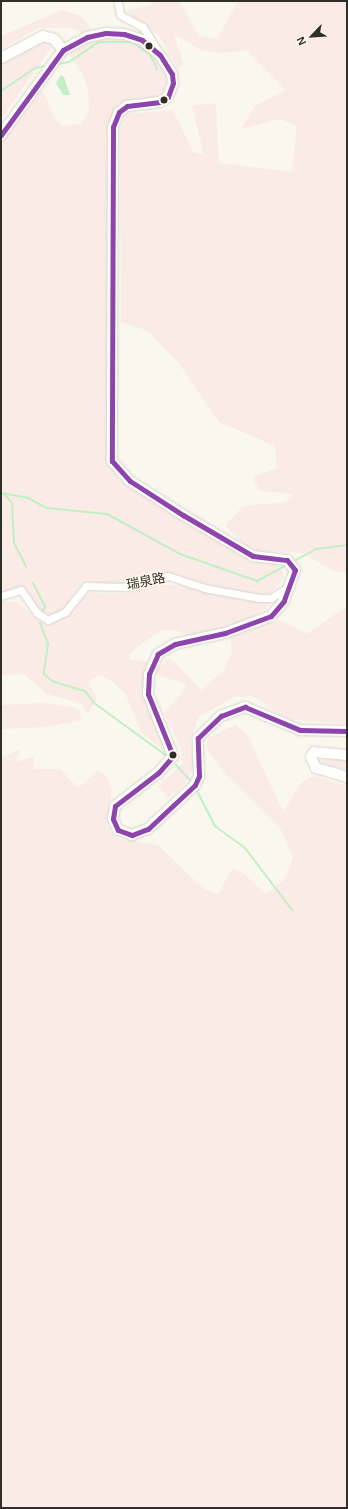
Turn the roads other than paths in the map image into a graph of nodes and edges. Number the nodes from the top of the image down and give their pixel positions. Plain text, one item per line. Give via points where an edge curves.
1 (117, 2) edge
2 (63, 50) junction
3 (160, 55) junction
4 (1, 58) edge
5 (1, 135) edge
6 (291, 585) junction
7 (1, 596) edge
8 (347, 731) edge
9 (347, 755) edge
10 (347, 777) edge

1 - 3 street via 120,15 142,27
2 - 3 street via 87,37 116,33 142,40
2 - 4 street via 54,39 43,36
2 - 5 street
3 - 6 street via 172,74 173,83 168,97 160,102 127,106 119,112 114,127 112,461 117,471 130,481 253,556 287,560 294,570
6 - 7 street, 瑞泉路 via 265,598 204,588 168,576 128,587 86,586 65,612 48,620 37,613 21,590
6 - 8 street via 284,601 271,616 225,633 175,644 158,654 149,674 148,694 173,756 158,773 118,802 113,810 114,823 121,833 140,833 176,803 198,776 198,738 230,712 244,707 300,730
9 - 10 street via 314,752 310,757 316,768

